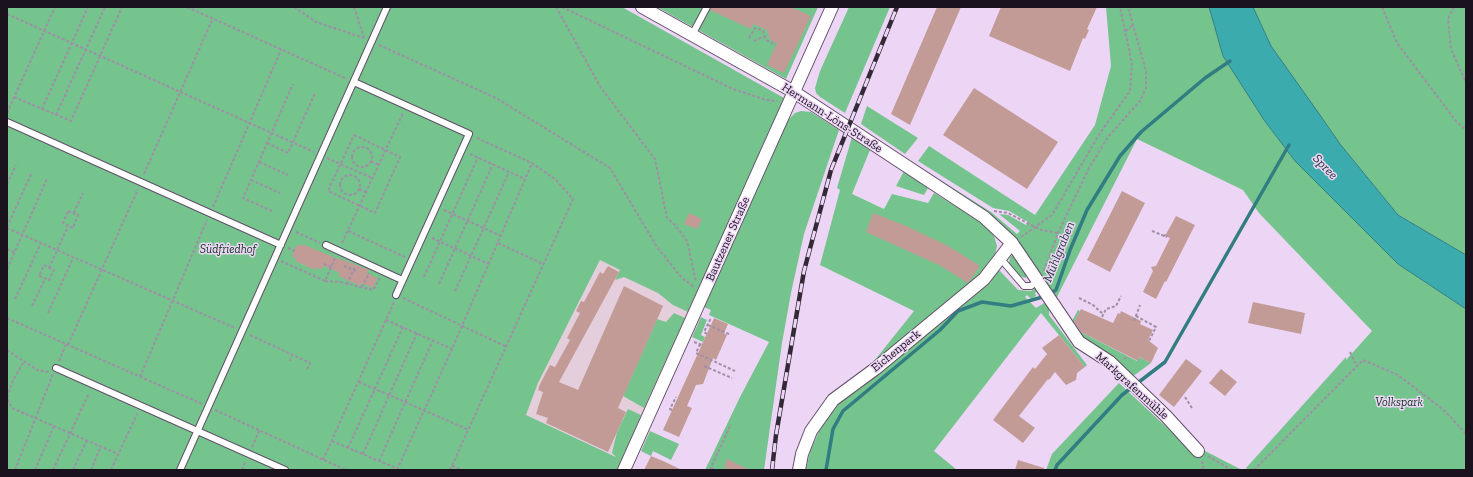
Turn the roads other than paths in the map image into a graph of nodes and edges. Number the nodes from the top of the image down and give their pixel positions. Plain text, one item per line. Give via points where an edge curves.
1 (387, 7) edge
2 (642, 7) edge
3 (707, 7) edge
4 (832, 7) edge
5 (692, 35) junction
6 (354, 82) junction
7 (794, 92) junction
8 (7, 122) edge
9 (1012, 244) junction
10 (281, 245) junction
11 (326, 245) road end
12 (1001, 259) junction
13 (402, 280) junction
14 (1041, 281) junction
15 (396, 295) road end
16 (54, 370) road end
17 (197, 431) junction
18 (1198, 451) road end
19 (180, 470) edge
20 (285, 470) edge
21 (624, 470) edge
22 (799, 470) edge

1 - 6 lane
2 - 5 street, Hermann-Löns-Straße
3 - 5 lane
4 - 7 street, Bautzener Straße
5 - 7 street, Hermann-Löns-Straße
6 - 10 lane
6 - 13 lane via 468,134
7 - 9 street, Hermann-Löns-Straße via 984,217
7 - 21 street, Bautzener Straße
8 - 10 lane
9 - 12 street, Eichenpark
9 - 14 street, Markgrafenmühle
10 - 17 lane
11 - 13 lane
12 - 14 lane via 1024,286
12 - 22 street, Eichenpark via 984,280 833,400 811,431
13 - 15 lane
14 - 18 street, Markgrafenmühle via 1051,303 1078,342 1106,358
16 - 17 lane via 93,384
17 - 19 lane
17 - 20 lane

